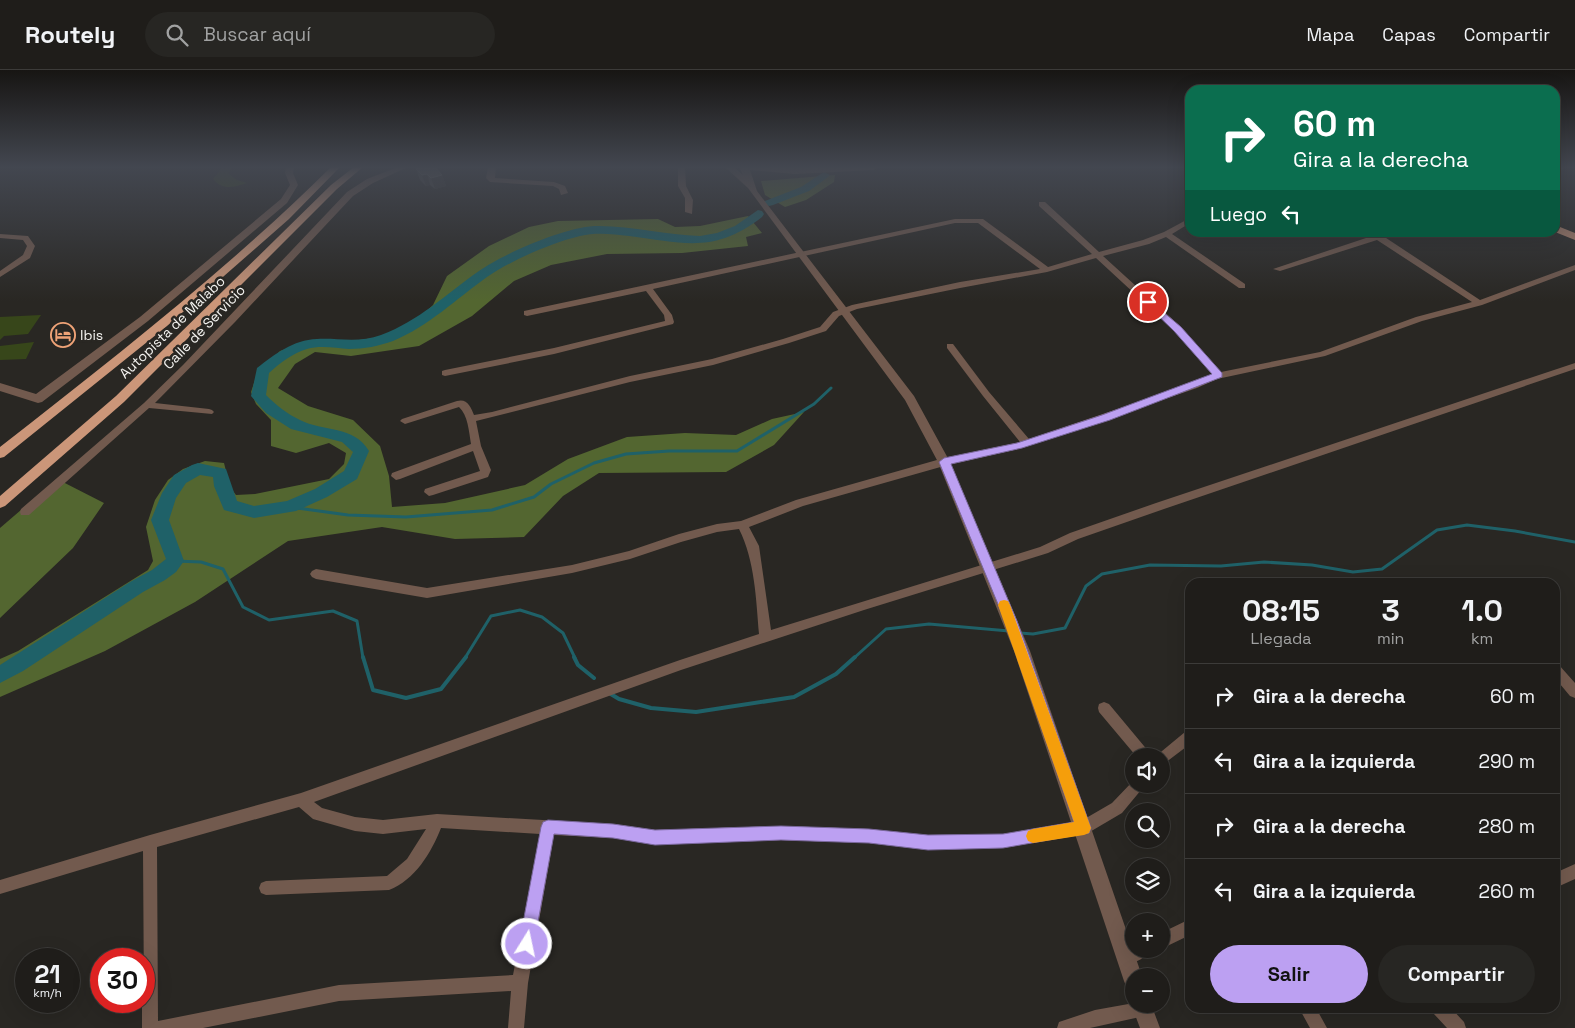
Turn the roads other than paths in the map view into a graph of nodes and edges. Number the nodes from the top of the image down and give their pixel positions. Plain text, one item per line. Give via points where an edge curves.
1 (272, 212) edge
2 (291, 212) edge
3 (309, 212) edge
4 (333, 212) edge
5 (770, 212) edge
6 (1050, 212) edge
7 (1185, 223) edge
8 (1560, 230) edge
9 (1168, 234) junction
10 (0, 236) edge
11 (1368, 237) edge
12 (1377, 237) edge
13 (1575, 237) edge
14 (801, 254) junction
15 (1096, 255) junction
16 (1575, 267) edge
17 (1277, 269) dead end
18 (1047, 270) junction
19 (0, 275) edge
20 (1242, 286) dead end
21 (648, 288) junction
22 (1479, 303) junction
23 (844, 310) junction
24 (526, 313) dead end
25 (950, 346) dead end
26 (1575, 366) edge
27 (445, 373) dead end
28 (1218, 375) junction
29 (0, 387) edge
30 (147, 404) junction
31 (209, 412) dead end
32 (471, 418) junction
33 (405, 421) dead end
34 (1026, 442) junction
35 (476, 446) junction
36 (0, 454) edge
37 (944, 462) junction
38 (396, 476) dead end
39 (429, 492) dead end
40 (0, 504) edge
41 (25, 512) dead end
42 (742, 525) junction
43 (989, 568) junction
44 (316, 574) dead end
45 (766, 638) junction
46 (1560, 675) edge
47 (1575, 692) edge
48 (1104, 708) dead end
49 (1185, 740) edge
50 (1137, 748) edge
51 (1170, 753) edge
52 (1131, 793) edge
53 (302, 800) junction
54 (437, 821) junction
55 (548, 827) junction
56 (1084, 828) junction
57 (150, 842) junction
58 (1575, 871) edge
59 (1560, 878) edge
60 (0, 887) edge
61 (266, 888) dead end
62 (1185, 929) edge
63 (1170, 937) edge
64 (1125, 955) edge
65 (1126, 958) edge
66 (1129, 968) edge
67 (520, 983) junction
68 (1125, 1010) edge
69 (1145, 1013) edge
70 (1309, 1013) edge
71 (1444, 1013) edge
72 (150, 1028) edge
73 (162, 1028) edge
74 (516, 1028) edge
75 (1065, 1028) edge
76 (1150, 1028) edge
77 (1319, 1028) edge
78 (1458, 1028) edge

1 - 29 street via 144,319 38,399
2 - 36 highway, Autopista de Malabo via 163,324
3 - 40 highway, Autopista de Malabo via 120,399
4 - 30 street, Calle de Servicio via 232,320
5 - 14 street
6 - 15 street
7 - 9 street
8 - 13 main road
9 - 15 street
9 - 20 street
10 - 19 street via 25,238 31,246 26,256
11 - 17 street
12 - 22 street
14 - 18 street via 955,221 975,220 984,223
14 - 21 street
14 - 23 street
15 - 18 street
15 - 28 street via 1178,329
16 - 22 street
18 - 23 street via 926,291
21 - 24 street
21 - 27 street via 670,322 554,352
22 - 28 street via 1419,319 1322,354
23 - 32 street via 823,329 786,341 713,362
23 - 37 street via 910,399
25 - 34 street
26 - 43 street via 1074,536 1044,550
28 - 34 street via 1106,417
30 - 31 street
30 - 41 street, Calle de Servicio
32 - 33 street via 460,403
32 - 35 street
34 - 37 street
35 - 38 street
35 - 39 street via 486,470 484,474
37 - 42 street via 800,503
37 - 43 street
42 - 44 street via 707,531 630,555 553,573 427,593
42 - 45 street via 753,546
43 - 45 street
43 - 56 street via 1022,651
45 - 53 street
46 - 47 street
48 - 50 street
49 - 51 street
52 - 56 street via 1117,808
53 - 54 street via 318,814 355,824 383,827
53 - 57 street
54 - 55 street
54 - 61 street via 430,840 404,874 389,883
55 - 56 street via 655,837 781,833 869,836 928,843 1003,841
55 - 67 street
56 - 64 street
57 - 60 street
57 - 72 street
58 - 59 street
62 - 63 street
65 - 66 street
67 - 73 street via 339,993
67 - 74 street
68 - 75 street
69 - 76 street
70 - 77 street
71 - 78 street

